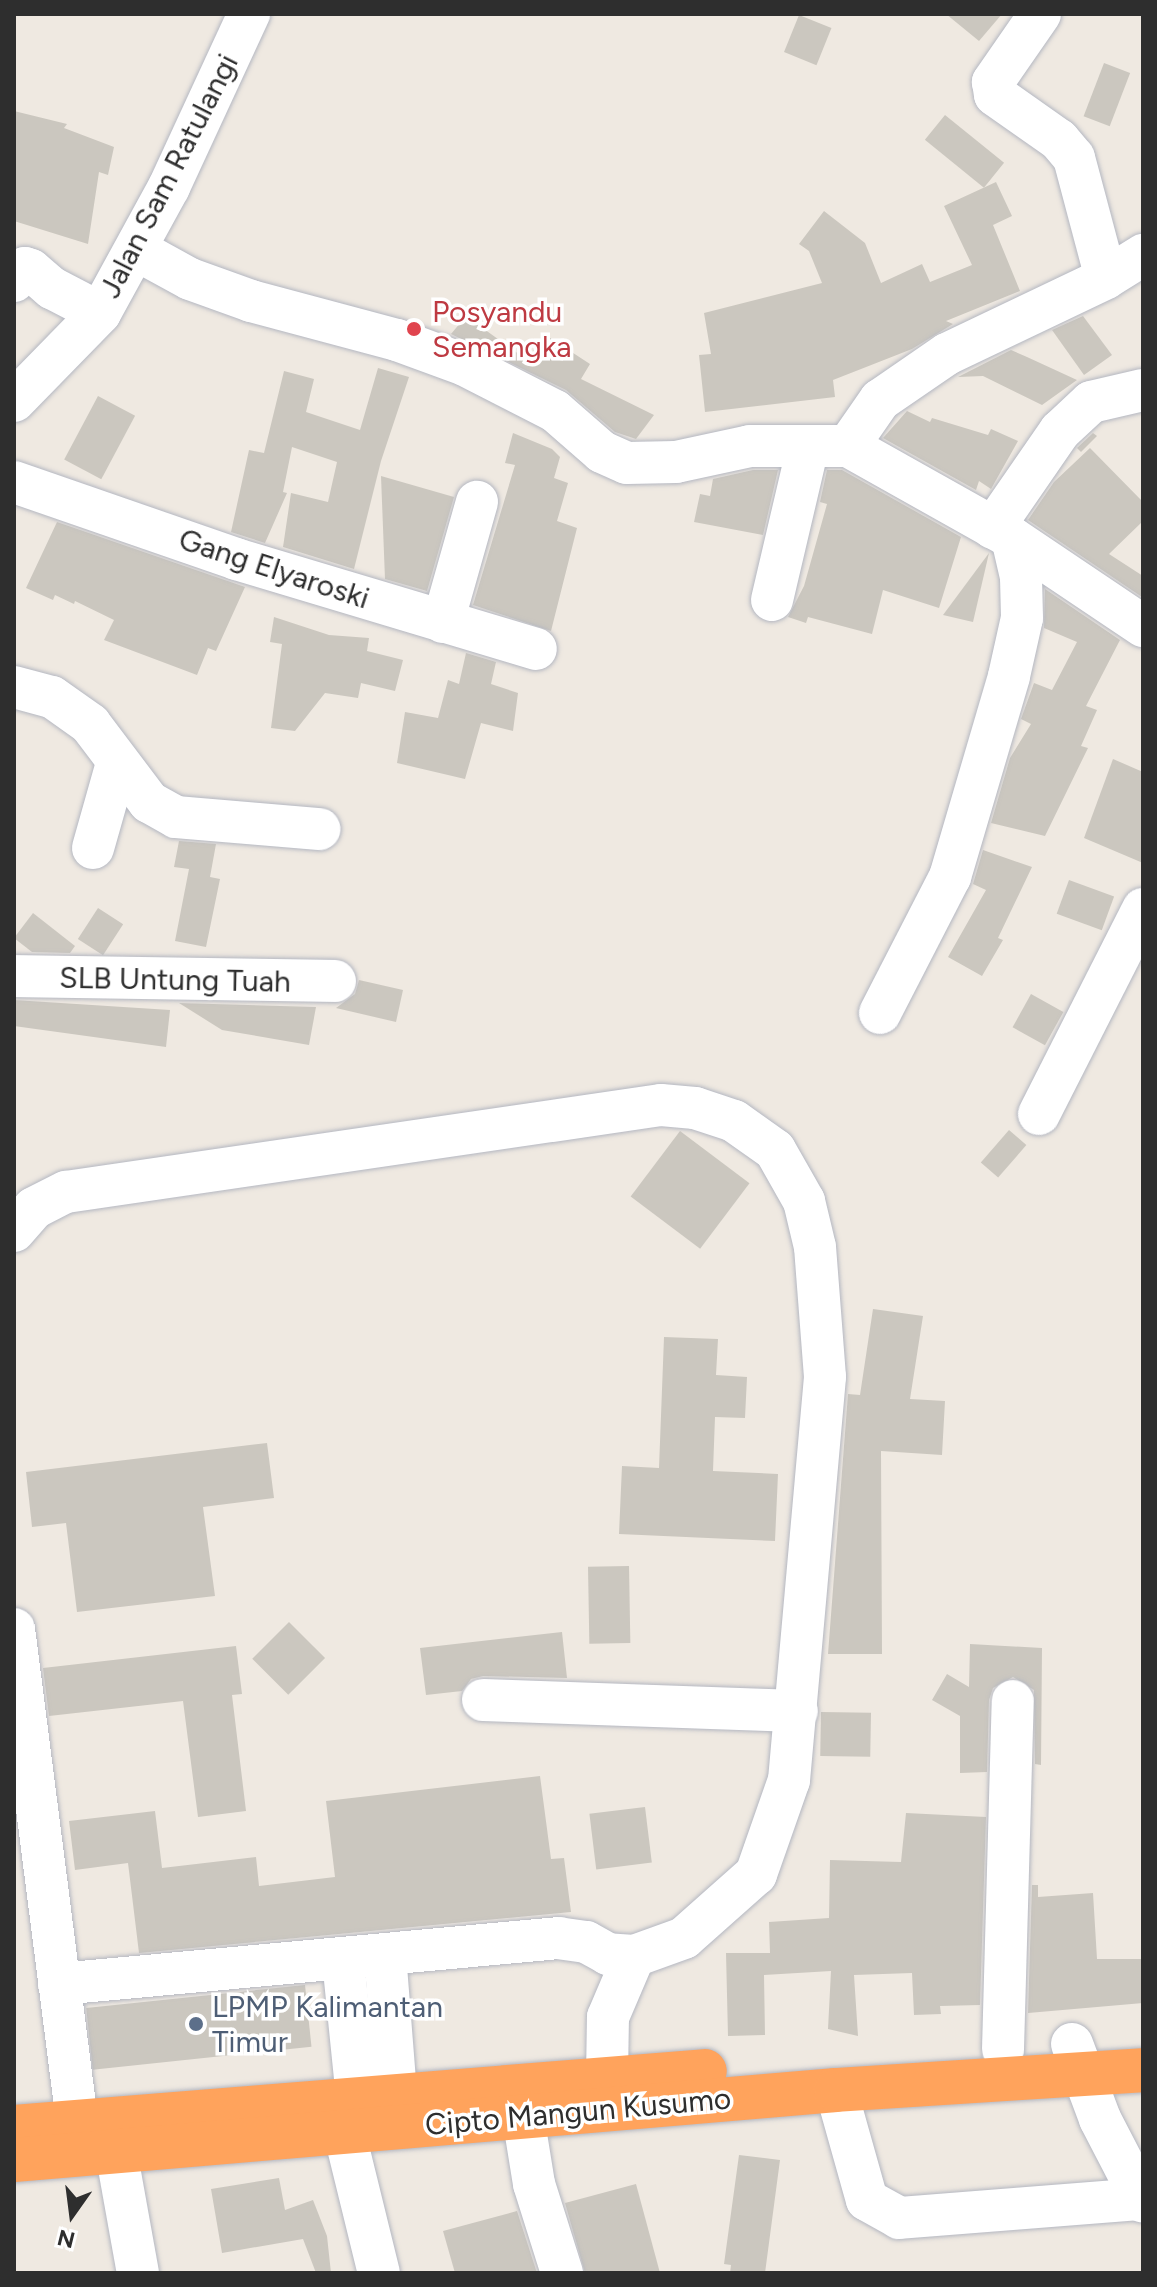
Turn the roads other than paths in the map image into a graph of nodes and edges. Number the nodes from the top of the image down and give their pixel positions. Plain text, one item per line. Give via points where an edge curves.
1 (249, 14) edge
2 (1040, 14) edge
3 (137, 250) junction
4 (1143, 255) edge
5 (1106, 278) junction
6 (14, 281) edge
7 (100, 313) junction
8 (1143, 390) edge
9 (14, 401) edge
10 (828, 446) junction
11 (14, 482) edge
12 (477, 502) dead end
13 (1002, 533) junction
14 (772, 600) dead end
15 (443, 622) junction
16 (1143, 626) edge
17 (536, 649) dead end
18 (14, 687) edge
19 (117, 763) junction
20 (319, 829) dead end
21 (93, 848) dead end
22 (1143, 909) edge
23 (14, 976) edge
24 (335, 981) dead end
25 (880, 1013) dead end
26 (1039, 1114) dead end
27 (14, 1231) edge
28 (14, 1629) edge
29 (483, 1700) dead end
30 (1013, 1701) dead end
31 (797, 1711) junction
32 (385, 1954) junction
33 (634, 1956) junction
34 (343, 1960) junction
35 (59, 1984) junction
36 (1143, 2040) edge
37 (1003, 2049) junction
38 (1078, 2059) junction
39 (1143, 2070) edge
40 (607, 2078) junction
41 (726, 2084) junction
42 (836, 2090) junction
43 (365, 2108) junction
44 (523, 2116) junction
45 (77, 2122) junction
46 (14, 2127) edge
47 (116, 2151) junction
48 (14, 2160) edge
49 (1142, 2200) edge
50 (138, 2273) edge
51 (379, 2273) edge
52 (562, 2273) edge

1 - 3 street, Jalan Sam Ratulangi
2 - 5 street via 993,82 995,95 1059,140 1074,158
3 - 7 street, Jalan Sam Ratulangi
3 - 10 street via 190,279 251,301 397,340 465,365 555,411 602,452 627,463 676,462 750,446
4 - 5 street
5 - 10 street via 947,354 880,400
6 - 7 street via 25,268 31,270 52,288
7 - 9 street, Jalan Sam Ratulangi
8 - 13 street via 1091,402 1060,431
10 - 13 street
10 - 14 street
11 - 15 street, Gang Elyaroski via 236,559
12 - 15 street
13 - 16 street
13 - 25 street via 1021,577 1022,618 1009,676 950,877
15 - 17 street, Gang Elyaroski
18 - 19 street via 52,697 90,724
19 - 20 street via 149,802 176,817
19 - 21 street
22 - 26 street
23 - 24 street, SLB Untung Tuah
27 - 31 street via 34,1208 66,1192 276,1159 661,1105 695,1108 734,1121 775,1150 804,1201 815,1247 825,1377
28 - 35 street
29 - 31 street
30 - 37 street
31 - 33 street via 789,1780 756,1874 684,1938
32 - 33 street via 559,1938 586,1942 608,1954
32 - 34 street
32 - 43 street
33 - 40 street via 608,2017
34 - 35 street
34 - 43 street
35 - 45 street
36 - 38 highway, Cipto Mangun Kusumo
37 - 38 highway, Cipto Mangun Kusumo
37 - 41 highway, Cipto Mangun Kusumo
38 - 39 highway, Cipto Mangun Kusumo
38 - 42 highway, Cipto Mangun Kusumo
38 - 49 street via 1100,2119
40 - 41 highway, Cipto Mangun Kusumo
40 - 43 highway, Cipto Mangun Kusumo
41 - 42 highway, Cipto Mangun Kusumo
41 - 44 highway, Cipto Mangun Kusumo
42 - 49 street via 867,2200 899,2218
43 - 44 highway, Cipto Mangun Kusumo
43 - 45 highway, Cipto Mangun Kusumo
43 - 47 highway, Cipto Mangun Kusumo
43 - 51 street
44 - 52 street via 534,2184
45 - 46 highway, Cipto Mangun Kusumo
47 - 48 highway, Cipto Mangun Kusumo
47 - 50 street

